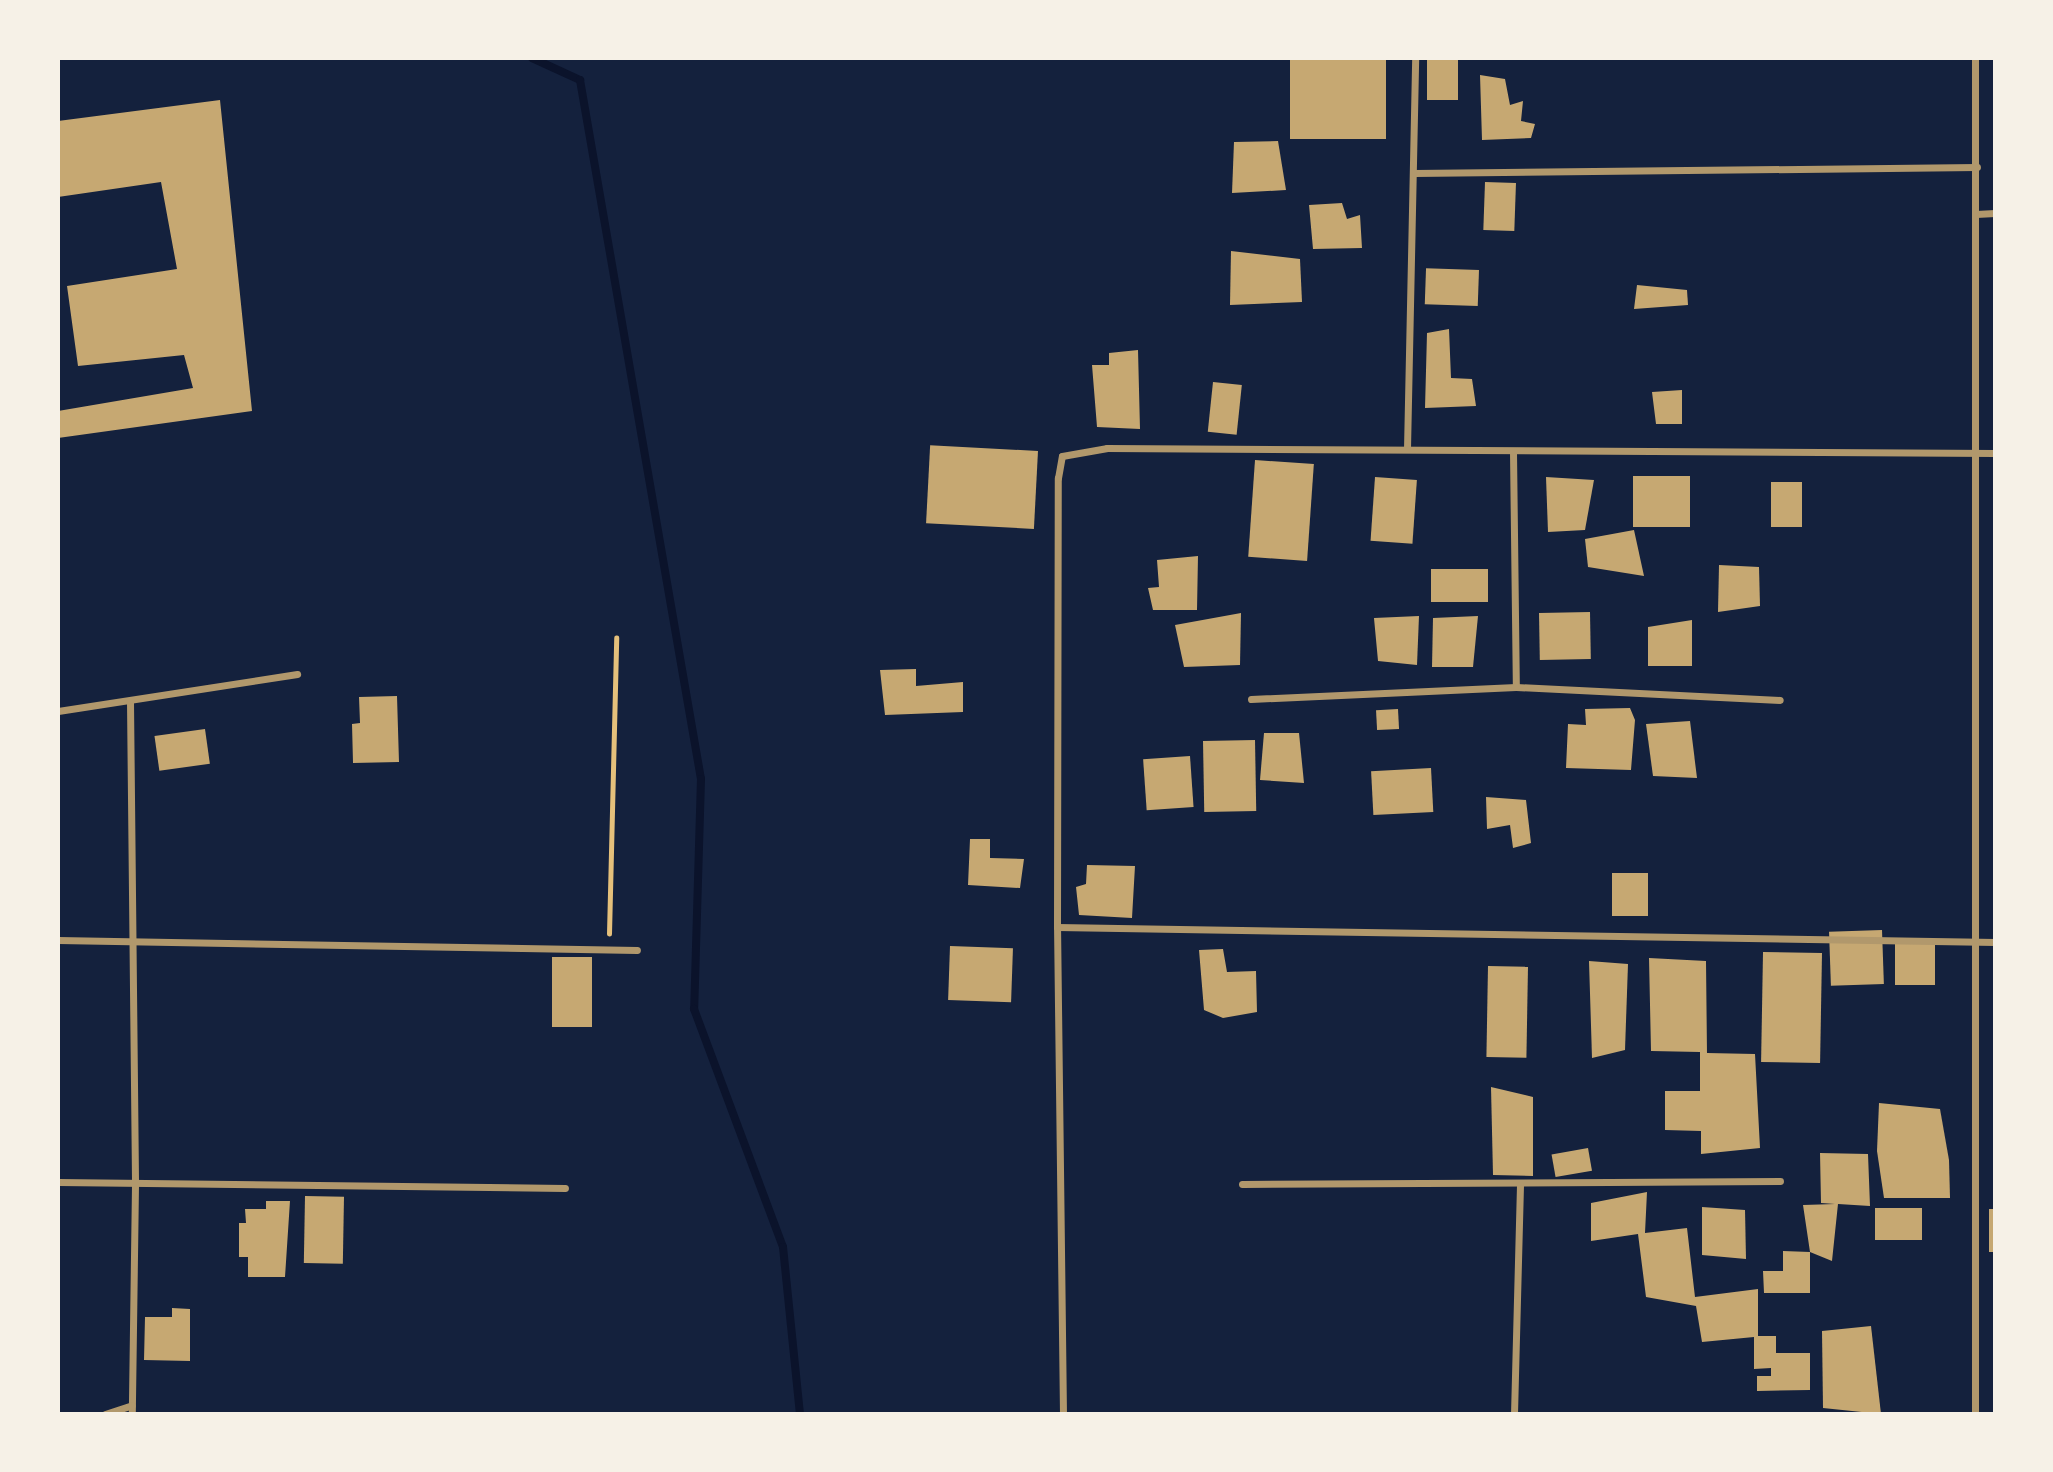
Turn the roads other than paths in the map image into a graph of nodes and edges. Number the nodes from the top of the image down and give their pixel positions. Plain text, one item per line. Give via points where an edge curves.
1 (1415, 58) edge
2 (1975, 58) edge
3 (1977, 167) junction
4 (1414, 173) junction
5 (1995, 213) edge
6 (1976, 214) junction
7 (1407, 449) junction
8 (1513, 452) junction
9 (1973, 453) junction
10 (1995, 453) edge
11 (298, 674) dead end
12 (1516, 687) junction
13 (1251, 699) dead end
14 (1780, 700) dead end
15 (130, 702) junction
16 (58, 711) edge
17 (1057, 927) junction
18 (58, 940) edge
19 (134, 942) junction
20 (1977, 942) junction
21 (1995, 942) edge
22 (637, 950) dead end
23 (1780, 1181) dead end
24 (58, 1182) edge
25 (1242, 1184) dead end
26 (135, 1185) junction
27 (1520, 1185) junction
28 (565, 1188) dead end
29 (132, 1410) edge
30 (105, 1414) edge
31 (1063, 1414) edge
32 (1514, 1414) edge
33 (1975, 1414) edge

1 - 4 street
2 - 3 street
3 - 4 street
3 - 6 street
4 - 7 street
5 - 6 street
6 - 9 street
7 - 8 street
7 - 17 street via 1107,448 1062,456 1058,478
8 - 9 street
8 - 12 street
9 - 10 street
9 - 20 street
11 - 15 street
12 - 13 street
12 - 14 street
15 - 16 street
15 - 19 street
17 - 20 street
17 - 31 street
18 - 19 street
19 - 22 street
19 - 26 street
20 - 21 street
20 - 33 street
23 - 27 street
24 - 26 street
25 - 27 street
26 - 28 street
26 - 29 street
27 - 32 street
29 - 30 street

